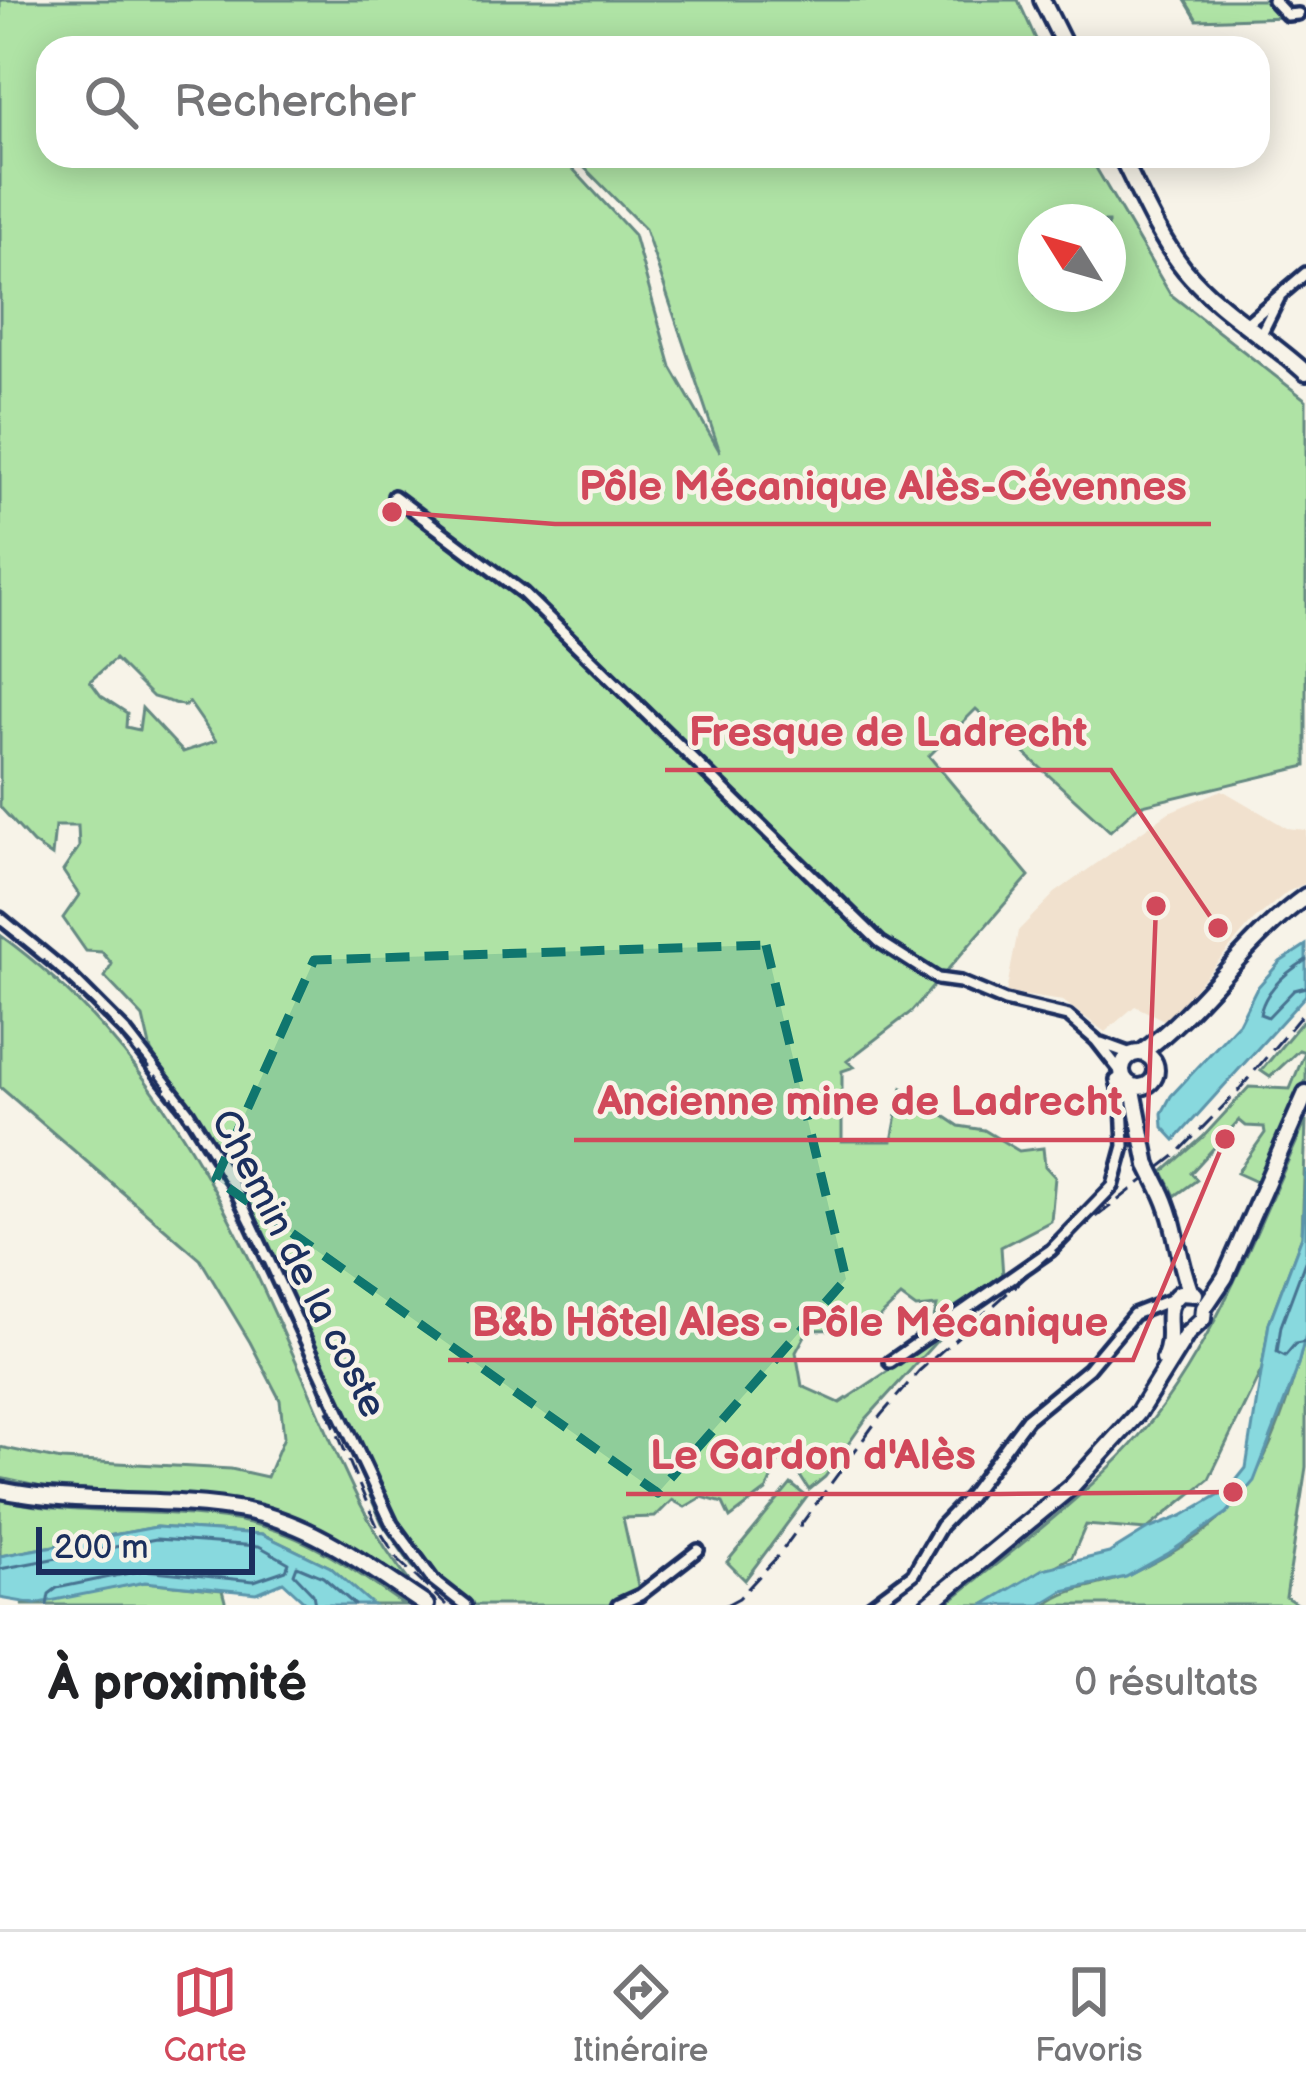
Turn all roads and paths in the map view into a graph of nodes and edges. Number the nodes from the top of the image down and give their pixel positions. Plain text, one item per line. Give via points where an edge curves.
1 (1042, 0) edge
2 (1273, 0) edge
3 (1303, 15) edge
4 (1060, 36) edge
5 (1127, 168) edge
6 (1306, 273) edge
7 (1279, 296) junction
8 (1248, 321) junction
9 (1262, 332) junction
10 (1306, 368) edge
11 (394, 496) dead end
12 (619, 668) dead end
13 (608, 678) junction
14 (1306, 896) edge
15 (0, 918) edge
16 (1175, 1028) junction
17 (1096, 1040) junction
18 (1136, 1053) junction
19 (1156, 1066) junction
20 (1124, 1077) junction
21 (1146, 1087) junction
22 (1306, 1093) edge
23 (1140, 1125) junction
24 (1240, 1238) junction
25 (1180, 1264) junction
26 (1193, 1293) junction
27 (1167, 1307) junction
28 (1204, 1308) junction
29 (1195, 1327) junction
30 (890, 1362) dead end
31 (1111, 1445) junction
32 (0, 1490) edge
33 (698, 1550) dead end
34 (642, 1600) edge
35 (426, 1605) edge
36 (464, 1605) edge
37 (618, 1605) edge
38 (871, 1605) edge
39 (928, 1605) edge

1 - 4 main road
2 - 3 street via 1287,15
5 - 8 main road via 1185,270
6 - 7 street
7 - 8 street
7 - 9 street
8 - 9 main road
9 - 10 main road
11 - 13 street via 513,584
12 - 13 street
13 - 17 street via 895,954 938,979 1055,1011
14 - 16 main road via 1253,938
15 - 36 street, Chemin de la coste via 125,1031 188,1112 232,1183 392,1524 433,1580
16 - 18 main road
16 - 19 main road
17 - 18 street
17 - 20 street
18 - 19 main road
18 - 20 main road
19 - 21 main road
20 - 21 main road
20 - 23 main road
20 - 30 street via 1116,1080 1124,1147 1117,1178 1051,1250
21 - 23 main road
22 - 24 main road
23 - 25 main road, bridge
24 - 26 main road via 1216,1278
24 - 28 main road
25 - 26 main road
25 - 27 main road
26 - 27 main road
26 - 28 main road
27 - 29 main road via 1184,1330
27 - 31 main road via 1169,1348
27 - 38 street via 1134,1314 1088,1369 1014,1432 913,1574
28 - 29 main road
29 - 31 main road
31 - 39 main road
32 - 35 main road via 250,1511 328,1541
33 - 34 street
34 - 37 street

